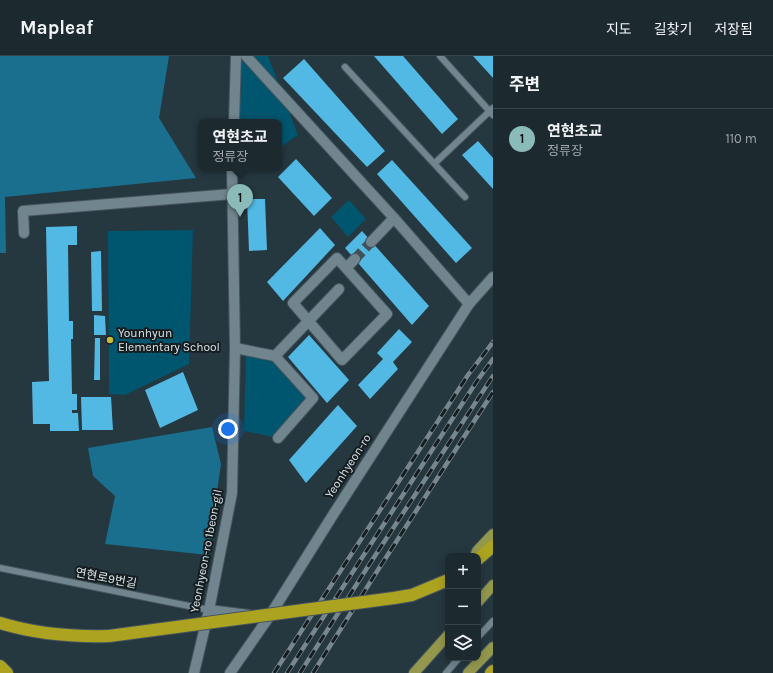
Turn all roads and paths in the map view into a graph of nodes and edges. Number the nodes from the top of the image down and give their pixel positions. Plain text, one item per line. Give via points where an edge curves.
1 (236, 56) edge
2 (246, 56) edge
3 (440, 56) edge
4 (345, 67) dead end
5 (492, 112) edge
6 (234, 119) edge
7 (435, 163) junction
8 (232, 171) edge
9 (232, 194) junction
10 (465, 196) dead end
11 (394, 218) junction
12 (24, 232) dead end
13 (371, 242) tunnel mouth
14 (354, 259) tunnel mouth
15 (346, 268) junction
16 (493, 276) edge
17 (340, 290) dead end
18 (469, 304) junction
19 (309, 321) junction
20 (235, 348) junction
21 (275, 356) junction
22 (278, 438) dead end
23 (493, 534) edge
24 (493, 546) edge
25 (476, 553) edge
26 (481, 556) edge
27 (0, 568) edge
28 (445, 581) edge
29 (493, 585) edge
30 (481, 599) edge
31 (209, 610) junction
32 (269, 617) junction
33 (493, 621) edge
34 (0, 622) edge
35 (481, 635) edge
36 (445, 637) edge
37 (493, 647) edge
38 (456, 661) edge
39 (0, 666) edge
40 (7, 673) edge
41 (194, 673) edge
42 (230, 673) edge
43 (414, 673) edge
44 (446, 673) edge
45 (468, 673) edge

1 - 6 street
2 - 11 street
3 - 5 lane
4 - 7 lane
5 - 7 lane
7 - 10 lane
8 - 9 street, Yeonhyeon-ro 1beon-gil
9 - 12 street via 23,211
9 - 20 street, Yeonhyeon-ro 1beon-gil
11 - 13 street
11 - 18 street
14 - 15 street
15 - 19 street via 337,258 294,304
15 - 19 street via 387,314 342,360
16 - 18 street, Yeonhyeon-ro
17 - 19 street
18 - 32 street, Yeonhyeon-ro
19 - 21 street
20 - 21 street
20 - 31 street, Yeonhyeon-ro 1beon-gil via 232,493
21 - 22 street via 313,398
23 - 25 main road
24 - 26 highway
27 - 31 lane, 연현로9번길
28 - 34 highway, bridge via 412,595 394,598 109,636 57,635
29 - 30 main road
31 - 32 street
31 - 41 street, Yeonhyeon-ro 1beon-gil
32 - 42 street, Yeonhyeon-ro
33 - 35 lane
36 - 43 main road
37 - 45 main road
38 - 44 lane
39 - 40 highway

